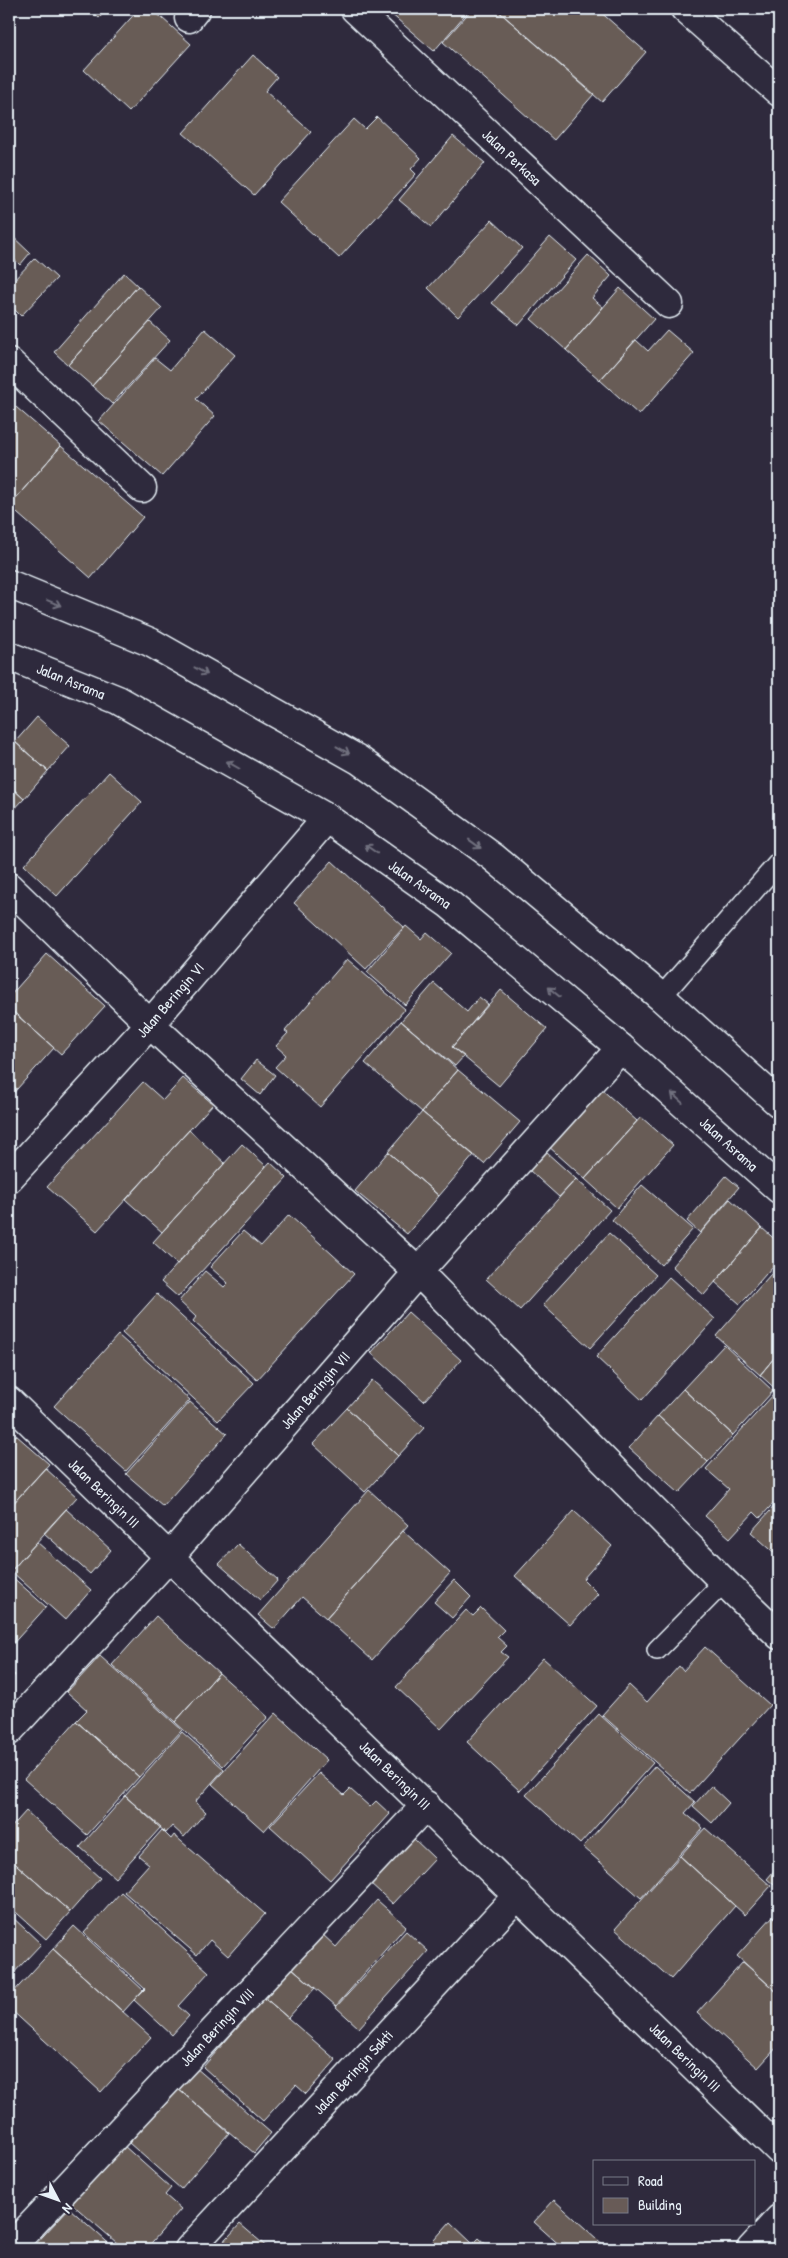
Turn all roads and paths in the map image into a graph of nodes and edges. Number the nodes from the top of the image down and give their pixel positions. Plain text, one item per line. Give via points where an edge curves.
1 (355, 9) edge
2 (685, 9) edge
3 (779, 92) edge
4 (669, 304) dead end
5 (9, 362) edge
6 (142, 488) dead end
7 (9, 584) edge
8 (9, 656) edge
9 (327, 818) junction
10 (774, 869) edge
11 (9, 887) edge
12 (661, 996) junction
13 (150, 1024) junction
14 (621, 1048) junction
15 (779, 1104) edge
16 (9, 1178) edge
17 (779, 1189) edge
18 (418, 1272) junction
19 (9, 1401) edge
20 (170, 1556) junction
21 (724, 1582) junction
22 (779, 1636) edge
23 (657, 1650) dead end
24 (9, 1731) edge
25 (426, 1805) junction
26 (518, 1894) junction
27 (779, 2150) edge
28 (779, 2219) edge
29 (9, 2249) edge
30 (189, 2249) edge
31 (752, 2249) edge

1 - 4 main road, Jalan Perkasa
2 - 3 main road
5 - 6 main road
7 -> 12 main road via 150,642 359,760 493,857
9 -> 8 main road, Jalan Asrama via 118,700
9 - 13 main road, Jalan Beringin VI
14 -> 9 main road, Jalan Asrama via 449,904
10 - 12 lane
11 - 13 main road
12 - 15 main road
13 - 16 main road, Jalan Beringin VI
13 - 18 main road
17 -> 14 main road, Jalan Asrama
14 - 18 main road, Jalan Beringin VII
18 - 20 main road, Jalan Beringin VII
18 - 21 main road
19 - 20 main road, Jalan Beringin III
20 - 24 main road, Jalan Beringin VII
20 - 25 main road, Jalan Beringin III
21 - 22 main road
21 - 23 lane
25 - 26 main road, Jalan Beringin III
25 - 29 main road, Jalan Beringin VIII
26 - 27 main road, Jalan Beringin III
26 - 30 main road, Jalan Beringin Sakti
28 - 31 main road

